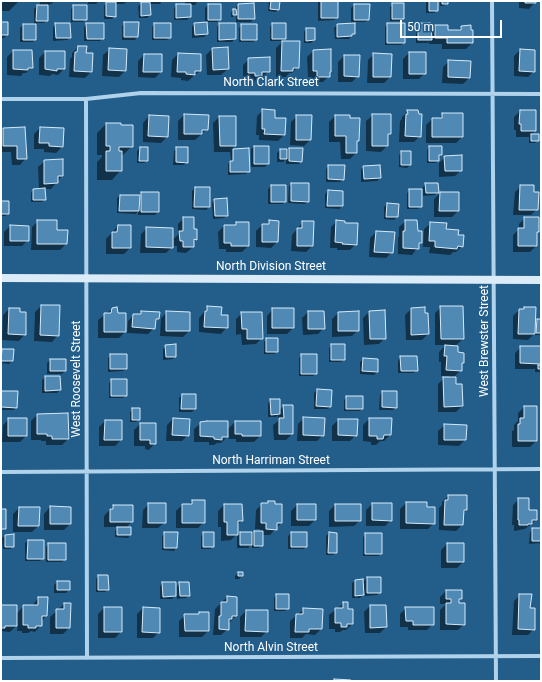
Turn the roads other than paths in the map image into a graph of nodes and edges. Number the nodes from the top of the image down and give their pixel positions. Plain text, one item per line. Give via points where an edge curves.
1 (492, 1) edge
2 (493, 94) junction
3 (541, 94) edge
4 (1, 99) edge
5 (86, 99) junction
6 (1, 278) edge
7 (87, 278) junction
8 (494, 280) junction
9 (541, 280) edge
10 (495, 469) junction
11 (541, 469) edge
12 (1, 472) edge
13 (87, 472) junction
14 (496, 656) junction
15 (541, 656) edge
16 (1, 658) edge
17 (87, 658) junction
18 (496, 681) edge

1 - 2 street, West Brewster Street
2 - 3 street, North Clark Street
2 - 5 street, North Clark Street via 141,93
2 - 8 street, West Brewster Street
4 - 5 street, North Clark Street
5 - 7 street, West Roosevelt Street
6 - 7 street, North Division Street
7 - 8 street, North Division Street
7 - 13 street, West Roosevelt Street
8 - 9 street, North Division Street
8 - 10 street, West Brewster Street
10 - 11 street, North Harriman Street
10 - 13 street, North Harriman Street
10 - 14 street, West Brewster Street
12 - 13 street, North Harriman Street
13 - 17 street, West Roosevelt Street
14 - 15 street, North Alvin Street
14 - 17 street, North Alvin Street
14 - 18 street, West Brewster Street
16 - 17 street, North Alvin Street

